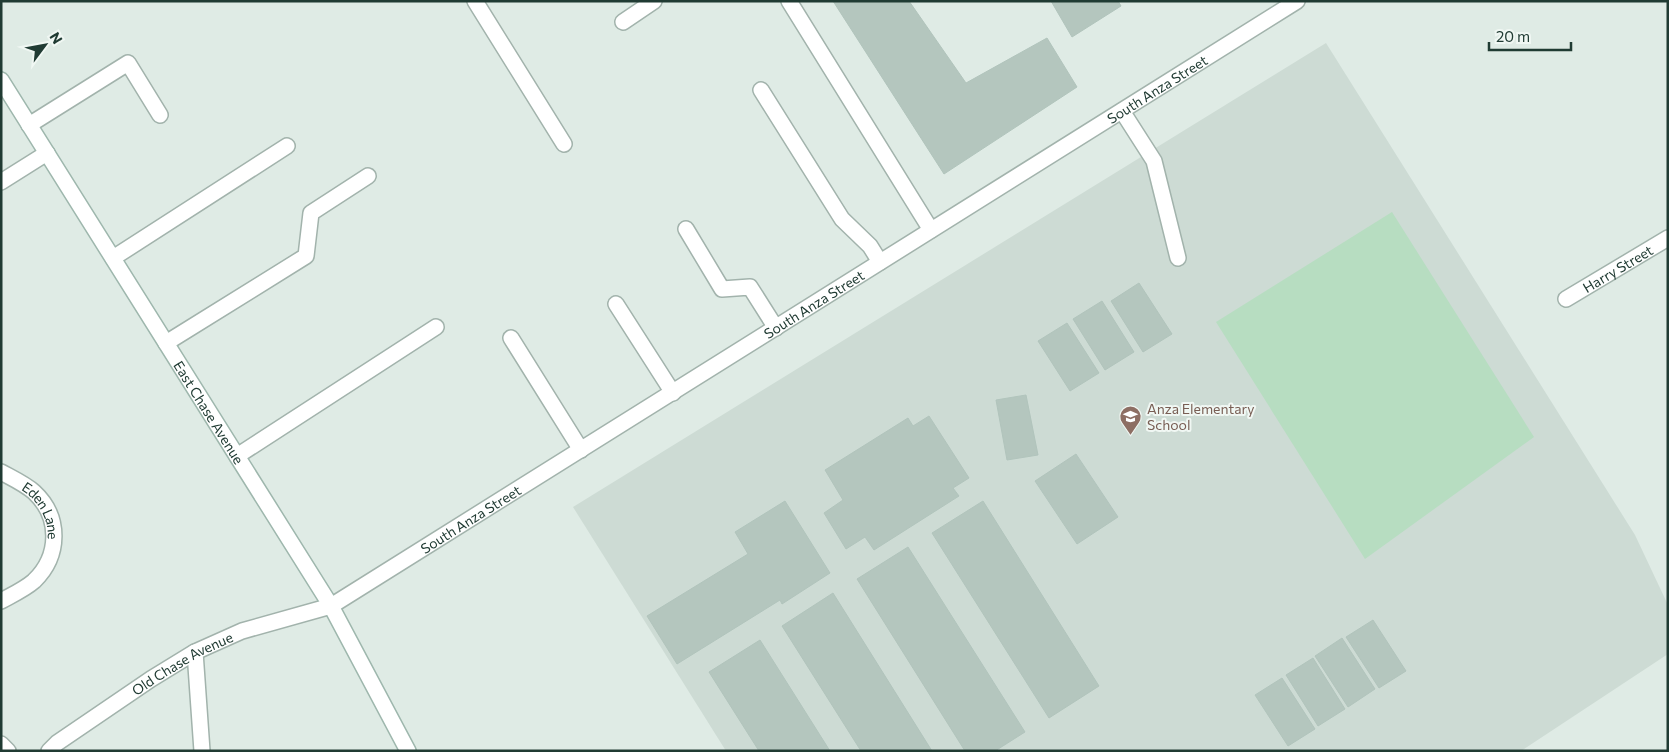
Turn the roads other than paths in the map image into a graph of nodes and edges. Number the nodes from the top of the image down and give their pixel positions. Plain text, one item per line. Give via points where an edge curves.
1 (475, 1) edge
2 (789, 1) edge
3 (1298, 1) edge
4 (655, 2) edge
5 (623, 22) dead end
6 (1, 80) edge
7 (761, 90) dead end
8 (1122, 111) junction
9 (160, 115) dead end
10 (29, 125) junction
11 (564, 144) dead end
12 (287, 146) dead end
13 (47, 153) junction
14 (368, 176) dead end
15 (1, 182) edge
16 (686, 229) dead end
17 (932, 230) junction
18 (1668, 238) edge
19 (113, 258) junction
20 (1178, 258) dead end
21 (880, 262) junction
22 (1566, 299) dead end
23 (616, 304) dead end
24 (436, 327) dead end
25 (776, 328) junction
26 (511, 338) dead end
27 (166, 343) junction
28 (673, 393) junction
29 (581, 450) junction
30 (237, 456) junction
31 (1, 472) edge
32 (1, 601) edge
33 (331, 606) junction
34 (196, 652) junction
35 (1, 744) edge
36 (8, 751) edge
37 (49, 751) edge
38 (202, 751) edge
39 (408, 751) edge

1 - 11 street
2 - 17 street
3 - 8 street, South Anza Street
4 - 5 street
6 - 10 street, East Chase Avenue
7 - 21 street via 842,219 870,246
8 - 17 street, South Anza Street
8 - 20 street via 1154,161
9 - 10 street via 128,63
10 - 13 street, East Chase Avenue
12 - 19 street
13 - 15 street
13 - 19 street, East Chase Avenue
14 - 27 street via 311,213 306,256
16 - 25 street via 722,289 750,287
17 - 21 street, South Anza Street
18 - 22 street, Harry Street
19 - 27 street, East Chase Avenue
21 - 25 street, South Anza Street
23 - 28 street
24 - 30 street
25 - 28 street, South Anza Street
26 - 29 street
27 - 30 street, East Chase Avenue
28 - 29 street, South Anza Street
29 - 33 street, South Anza Street
30 - 33 street, East Chase Avenue
31 - 32 street, Eden Lane via 33,492 50,515 54,529 48,566 33,582
33 - 34 street, Old Chase Avenue via 242,631
33 - 39 street, East Chase Avenue
34 - 37 street, Old Chase Avenue via 144,684
34 - 38 street
35 - 36 street

